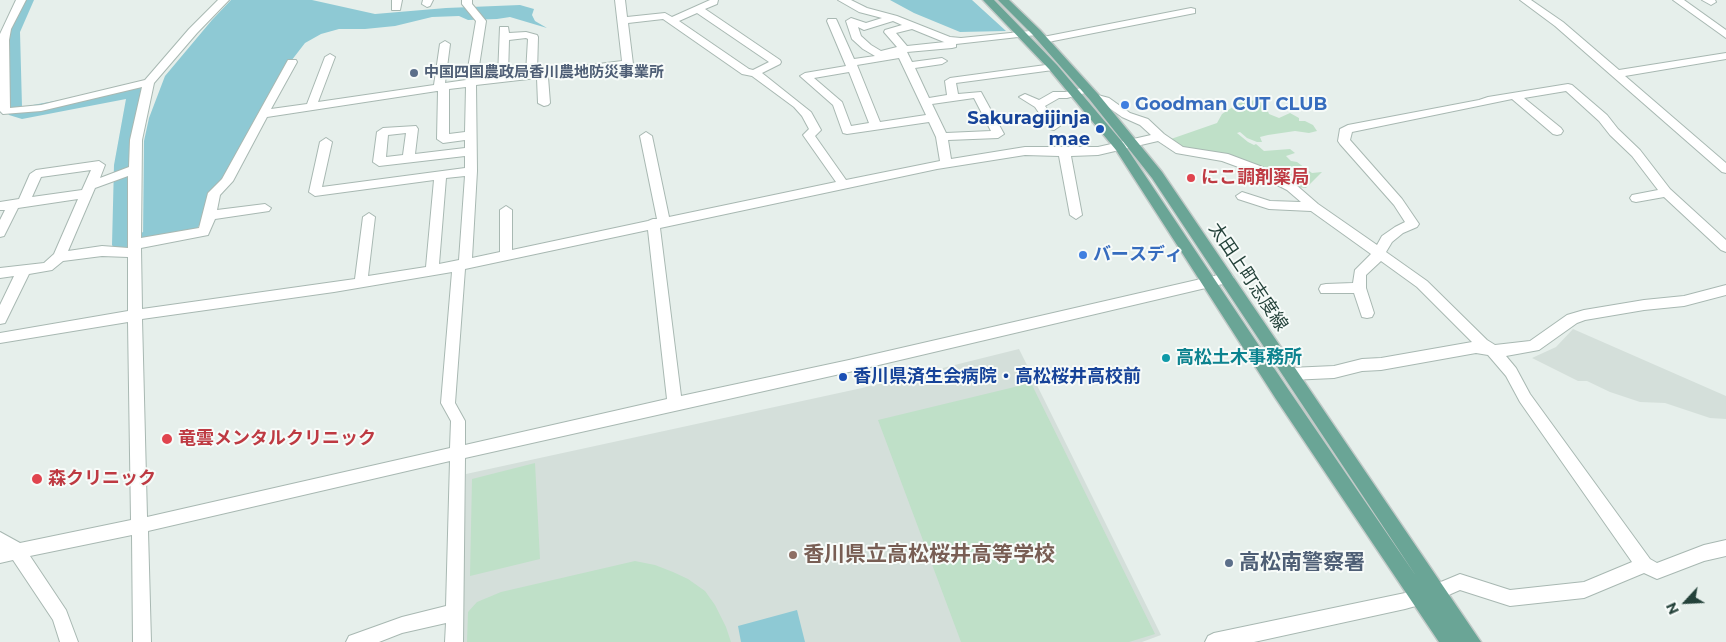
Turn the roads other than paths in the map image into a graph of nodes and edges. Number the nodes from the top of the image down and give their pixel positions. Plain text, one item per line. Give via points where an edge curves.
1 (21, 0) edge
2 (224, 0) edge
3 (620, 0) edge
4 (843, 0) edge
5 (988, 0) edge
6 (1004, 0) edge
7 (1525, 0) edge
8 (1678, 0) edge
9 (467, 2) edge
10 (714, 2) dead end
11 (698, 9) junction
12 (1192, 11) dead end
13 (893, 18) junction
14 (674, 20) junction
15 (623, 21) junction
16 (832, 21) dead end
17 (912, 26) junction
18 (853, 27) junction
19 (1034, 35) junction
20 (838, 36) junction
21 (1726, 36) edge
22 (962, 41) junction
23 (445, 44) dead end
24 (902, 46) dead end
25 (1726, 56) edge
26 (330, 57) dead end
27 (942, 61) dead end
28 (292, 62) dead end
29 (851, 66) junction
30 (909, 66) junction
31 (1053, 67) junction
32 (755, 73) junction
33 (826, 73) junction
34 (1616, 74) junction
35 (537, 76) junction
36 (503, 80) junction
37 (149, 82) junction
38 (471, 84) junction
39 (442, 87) junction
40 (1086, 93) junction
41 (1514, 95) junction
42 (1025, 97) dead end
43 (954, 98) junction
44 (924, 102) junction
45 (544, 103) dead end
46 (838, 104) junction
47 (1038, 105) junction
48 (311, 107) junction
49 (22, 112) joint
50 (264, 114) junction
51 (931, 118) junction
52 (876, 126) junction
53 (1054, 126) dead end
54 (1557, 132) dead end
55 (471, 135) junction
56 (646, 136) dead end
57 (1160, 137) junction
58 (942, 138) junction
59 (326, 142) dead end
60 (1126, 145) junction
61 (471, 151) junction
62 (1064, 152) junction
63 (409, 158) dead end
64 (946, 163) junction
65 (1726, 169) edge
66 (131, 170) junction
67 (471, 171) junction
68 (440, 175) junction
69 (843, 184) junction
70 (89, 190) junction
71 (1666, 192) junction
72 (1242, 196) dead end
73 (1636, 198) dead end
74 (18, 203) junction
75 (0, 206) edge
76 (1314, 207) junction
77 (265, 208) dead end
78 (506, 210) dead end
79 (210, 215) junction
80 (1076, 215) dead end
81 (369, 217) dead end
82 (658, 222) junction
83 (0, 233) edge
84 (135, 245) junction
85 (1726, 247) edge
86 (1378, 251) junction
87 (506, 255) junction
88 (59, 257) junction
89 (462, 265) junction
90 (432, 269) junction
91 (24, 270) junction
92 (0, 273) edge
93 (1227, 278) junction
94 (361, 282) junction
95 (1208, 282) junction
96 (1358, 288) junction
97 (1326, 289) dead end
98 (1726, 290) edge
99 (1367, 313) dead end
100 (134, 316) junction
101 (0, 318) edge
102 (0, 338) edge
103 (1493, 351) junction
104 (1290, 374) junction
105 (1300, 390) junction
106 (1282, 394) junction
107 (675, 404) junction
108 (459, 453) junction
109 (139, 526) junction
110 (0, 539) edge
111 (1726, 548) edge
112 (17, 551) junction
113 (0, 555) edge
114 (1644, 565) junction
115 (1437, 592) junction
116 (1420, 597) junction
117 (454, 613) junction
118 (69, 642) edge
119 (142, 642) edge
120 (356, 642) edge
121 (454, 642) edge
122 (1214, 642) edge
123 (1450, 642) edge
124 (1471, 642) edge

1 - 49 street via 4,40 3,107 7,112
2 - 37 street
3 - 15 street
4 - 13 street via 863,10
5 - 19 main road, 太田上町志度線
6 - 19 main road, 太田上町志度線
7 - 34 street via 1559,24
8 - 21 street
9 - 38 street via 481,21
10 - 11 street
11 - 14 street
11 - 32 street via 776,62
12 - 19 street
13 - 17 street
13 - 18 street
14 - 15 street via 665,16
14 - 32 street via 746,72
15 - 35 street via 628,64
16 - 20 street
17 - 22 street via 948,40
17 - 24 street via 885,33
18 - 20 street
18 - 22 street via 867,47 880,54 958,45
19 - 22 street
19 - 31 main road, 太田上町志度線
19 - 40 main road, 太田上町志度線
20 - 29 street
23 - 39 street
25 - 34 street
26 - 48 street
27 - 30 street
28 - 50 street
29 - 30 street via 903,54
29 - 33 street
29 - 52 street
30 - 44 street
31 - 40 main road, 太田上町志度線
31 - 43 street via 950,81
32 - 69 street via 807,114 815,130 809,135
33 - 46 street
33 - 46 street via 804,76
34 - 65 street
35 - 36 street
35 - 36 street via 533,37 504,33
35 - 45 street
36 - 38 street
37 - 49 street
37 - 66 street
38 - 39 street
38 - 55 street
39 - 48 street
39 - 55 street via 444,139
40 - 47 street via 1057,94
40 - 57 street via 1144,122
40 - 60 main road, 太田上町志度線
41 - 54 street
41 - 71 street via 1568,87 1636,153
41 - 86 street via 1344,132 1344,140 1413,224 1387,239
42 - 47 street
43 - 44 street
43 - 58 street via 977,94 998,134
44 - 51 street
46 - 52 street via 846,130
47 - 53 street
48 - 50 street
50 - 79 street via 227,182 214,193
51 - 52 street
51 - 58 street
55 - 61 street
56 - 82 street
57 - 60 street
57 - 76 street via 1180,150 1224,157 1256,169 1291,187
58 - 64 street
59 - 68 street via 315,192
60 - 62 street
60 - 93 main road, 太田上町志度線 via 1157,175
60 - 95 main road, 太田上町志度線
61 - 63 street
61 - 67 street
62 - 64 street via 1025,151
62 - 80 street
64 - 69 street
66 - 70 street
66 - 84 street
67 - 68 street
67 - 89 street
68 - 90 street
69 - 82 street
70 - 74 street
70 - 74 street via 99,165 36,174
70 - 88 street
71 - 73 street
71 - 85 street
72 - 76 street via 1269,205
74 - 75 street
74 - 83 street
76 - 86 street
77 - 79 street
78 - 87 street
79 - 84 street via 204,232
81 - 94 street
82 - 87 street
82 - 107 street
84 - 88 street
84 - 100 street
86 - 96 street via 1374,261 1360,272
86 - 103 street via 1422,284
87 - 89 street
88 - 91 street via 47,267
89 - 90 street
89 - 108 street via 448,403 458,421
90 - 94 street
91 - 92 street
91 - 101 street
93 - 95 street
93 - 104 main road, 太田上町志度線
94 - 100 street
95 - 106 main road, 太田上町志度線
95 - 107 street
96 - 97 street
96 - 99 street
98 - 103 street via 1684,301 1584,315 1572,319 1534,346
100 - 102 street
100 - 109 street
103 - 104 street via 1476,347 1334,372
103 - 114 street via 1511,372 1525,398
104 - 105 main road, 太田上町志度線
105 - 106 main road
105 - 115 main road, 太田上町志度線
106 - 116 main road, 太田上町志度線
107 - 108 street
108 - 109 street
108 - 117 street
109 - 112 street
109 - 119 street
110 - 112 street
111 - 114 street via 1704,553 1657,572
112 - 113 street
112 - 118 street via 60,616
114 - 115 street via 1584,590 1510,598 1460,582
115 - 116 street
115 - 124 main road, 太田上町志度線
116 - 122 street
116 - 123 main road, 太田上町志度線
117 - 120 street via 402,625
117 - 121 street

